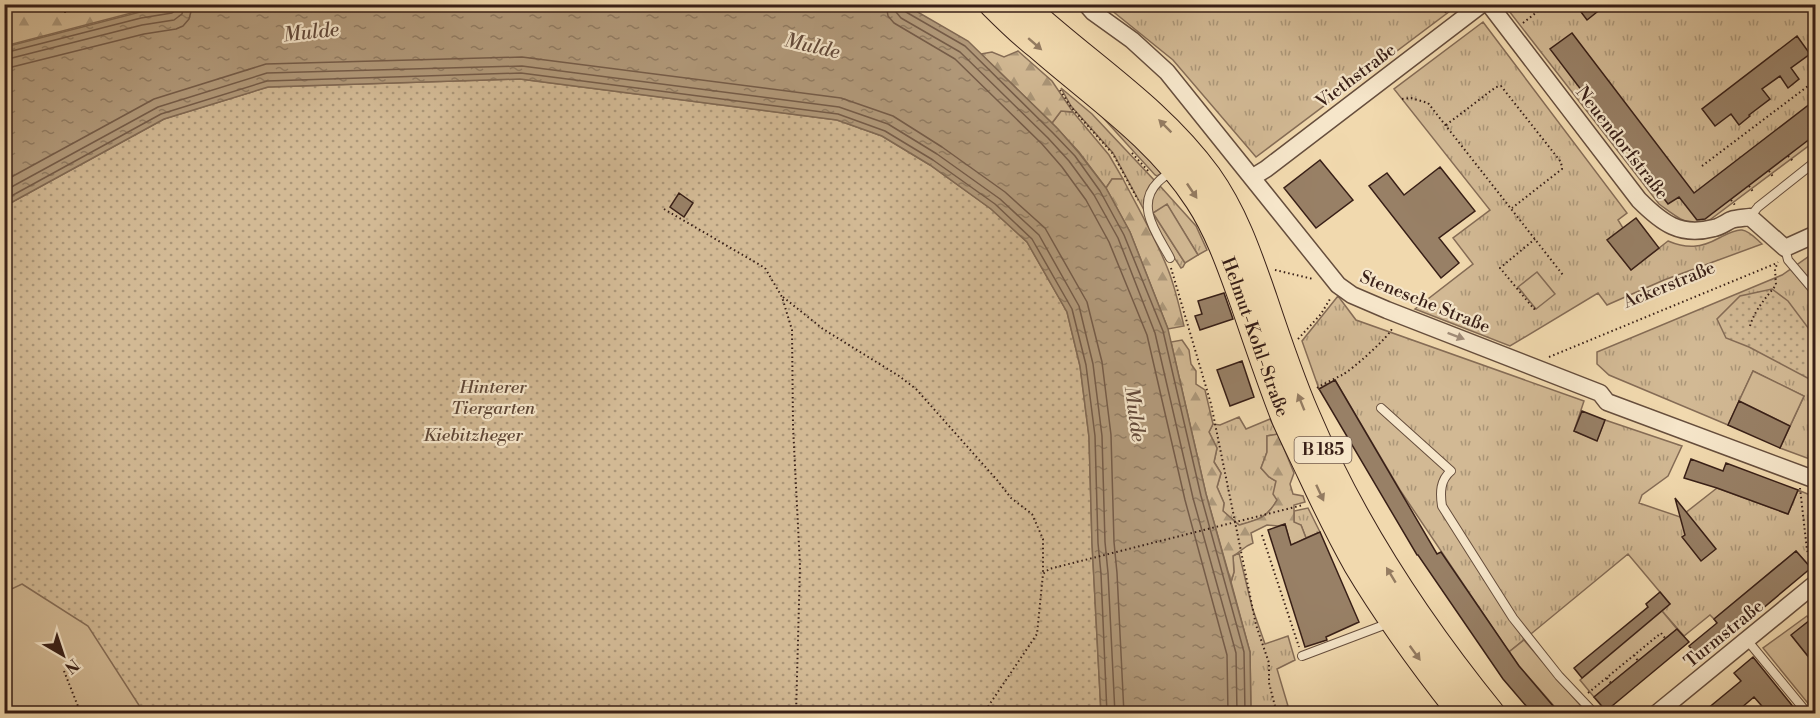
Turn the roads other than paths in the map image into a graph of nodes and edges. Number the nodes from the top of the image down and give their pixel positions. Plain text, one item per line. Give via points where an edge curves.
1 (992, 4) edge
2 (1022, 4) edge
3 (1086, 4) edge
4 (1482, 4) edge
5 (1489, 4) edge
6 (1815, 162) edge
7 (1166, 175) junction
8 (1253, 177) junction
9 (1750, 217) junction
10 (1815, 234) edge
11 (1782, 255) junction
12 (1170, 258) road end
13 (1815, 293) edge
14 (1381, 408) dead end
15 (1815, 480) edge
16 (1815, 583) edge
17 (1392, 620) junction
18 (1747, 640) junction
19 (1302, 656) road end
20 (1461, 714) edge
21 (1492, 714) edge
22 (1595, 714) edge
23 (1656, 714) edge
24 (1808, 714) edge

1 -> 7 main road, Helmut-Kohl-Straße / B 185 via 1130,122 1158,150
21 -> 2 main road, Helmut-Kohl-Straße / B 185 via 1393,578 1328,462 1288,368 1242,237 1208,177 1163,124
3 - 8 street, Stenesche Straße via 1167,72
4 - 8 street, Viethstraße
5 - 9 street, Neuendorfstraße via 1654,216 1670,227 1696,232
6 - 9 lane via 1776,191
7 - 12 lane via 1152,189 1146,211
7 -> 17 main road, Helmut-Kohl-Straße / B 185 via 1200,202 1217,233 1282,412 1357,565
8 -> 15 street, Stenesche Straße via 1338,285 1352,295 1600,393 1607,402
9 - 11 street
10 - 11 street
11 - 13 lane
14 - 22 lane via 1451,471 1440,492 1442,506 1513,618
16 - 18 street, Turmstraße
17 - 19 lane via 1357,640
17 -> 20 main road, Helmut-Kohl-Straße / B 185
18 - 23 street, Turmstraße
18 - 24 lane

